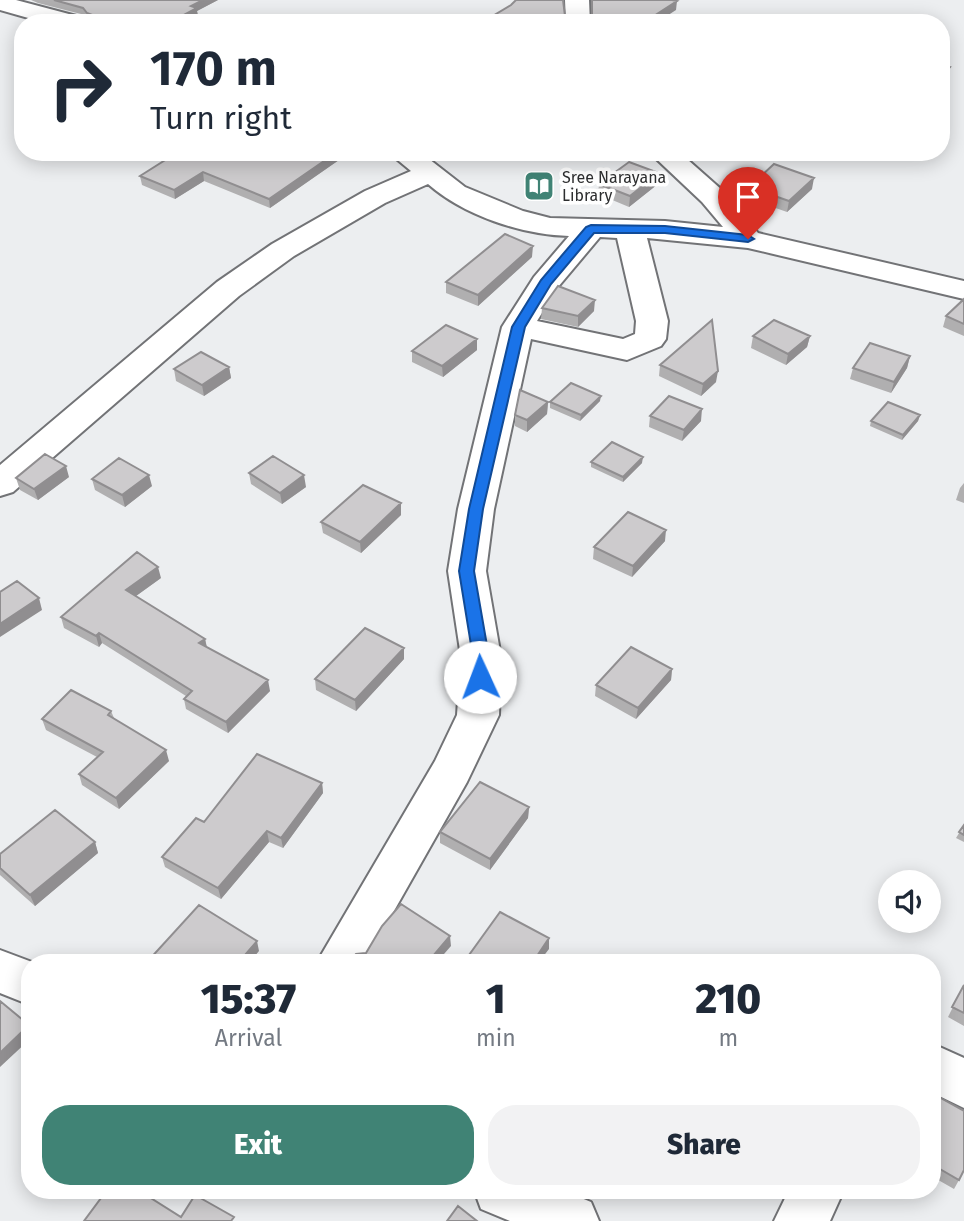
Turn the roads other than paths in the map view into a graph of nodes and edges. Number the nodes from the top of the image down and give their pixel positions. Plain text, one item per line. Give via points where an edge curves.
1 (0, 3) edge
2 (41, 14) edge
3 (414, 161) edge
4 (672, 161) edge
5 (431, 172) junction
6 (591, 229) junction
7 (630, 229) junction
8 (748, 239) junction
9 (964, 290) edge
10 (518, 327) junction
11 (0, 484) edge
12 (345, 954) edge
13 (0, 971) edge
14 (21, 980) edge
15 (941, 1071) edge
16 (964, 1084) edge
17 (521, 1199) edge
18 (813, 1199) edge
19 (572, 1221) edge
20 (801, 1221) edge

1 - 2 street
3 - 5 street
4 - 8 street via 712,196
5 - 6 street via 455,193 513,218 549,227
5 - 11 street via 354,209 239,281
6 - 7 street
6 - 10 street via 545,282
7 - 8 street
7 - 10 street via 652,321 650,339 627,350
8 - 9 street
10 - 12 street via 476,509 467,571 481,657 478,715 453,770
13 - 14 street
15 - 16 street
17 - 19 street
18 - 20 street

